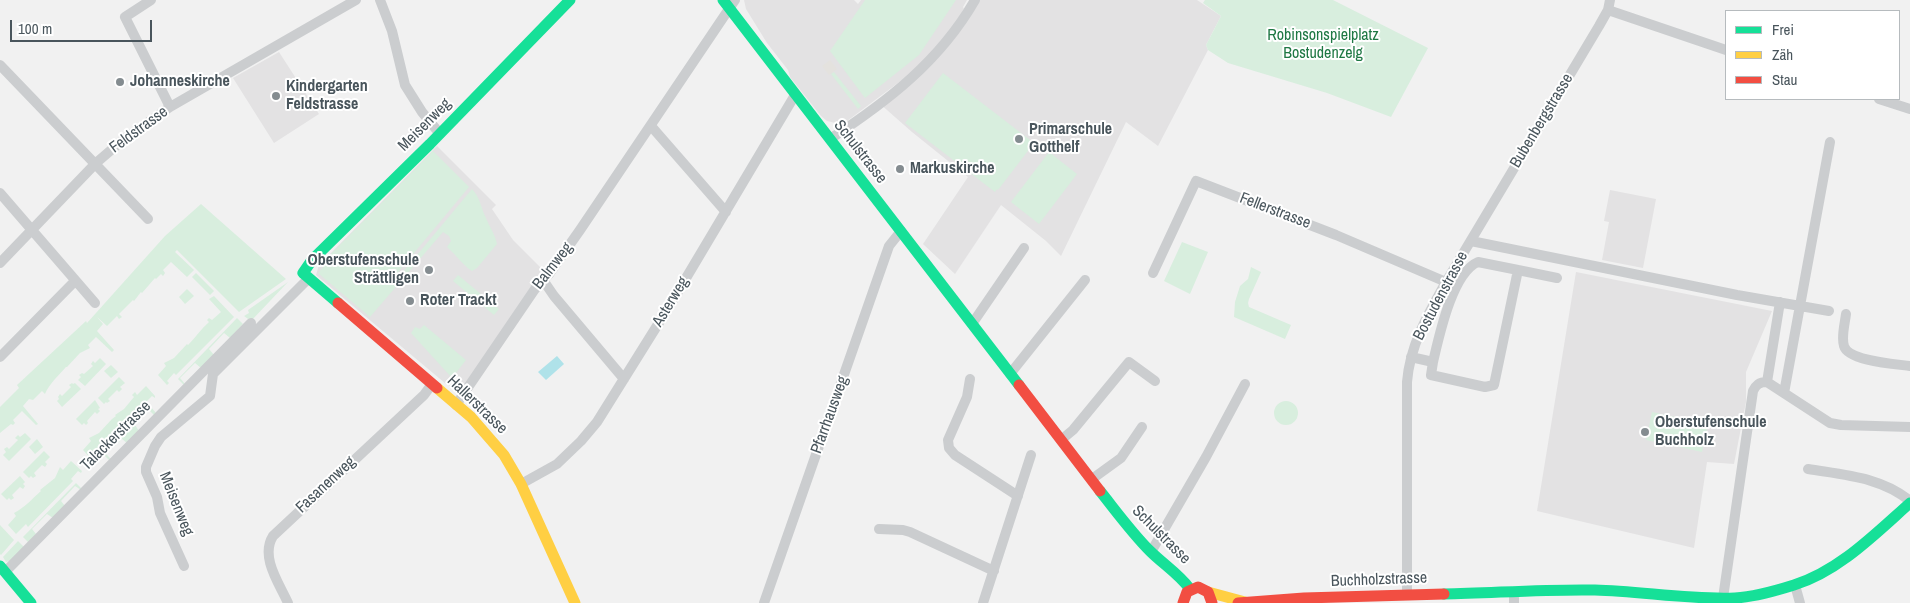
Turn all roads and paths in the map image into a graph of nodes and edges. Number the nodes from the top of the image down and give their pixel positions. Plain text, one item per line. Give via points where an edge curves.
1 (151, 0) edge
2 (356, 0) edge
3 (380, 0) edge
4 (570, 0) edge
5 (975, 0) edge
6 (729, 2) edge
7 (1609, 5) edge
8 (1725, 50) edge
9 (0, 65) edge
10 (795, 95) junction
11 (1882, 100) edge
12 (170, 107) junction
13 (1910, 109) edge
14 (650, 126) junction
15 (440, 134) junction
16 (830, 139) junction
17 (1830, 142) dead end
18 (96, 163) junction
19 (0, 193) edge
20 (726, 212) junction
21 (148, 219) dead end
22 (32, 231) junction
23 (901, 231) junction
24 (1471, 241) junction
25 (1024, 248) dead end
26 (0, 263) edge
27 (1518, 270) junction
28 (1153, 273) dead end
29 (305, 276) junction
30 (1557, 278) dead end
31 (544, 280) junction
32 (1085, 280) dead end
33 (75, 281) junction
34 (1446, 282) junction
35 (1780, 302) junction
36 (95, 303) dead end
37 (1799, 305) junction
38 (1829, 311) dead end
39 (1846, 314) dead end
40 (251, 323) dead end
41 (972, 324) junction
42 (1127, 355) dead end
43 (0, 357) edge
44 (1410, 357) junction
45 (1433, 362) junction
46 (1910, 366) edge
47 (1010, 374) junction
48 (624, 379) junction
49 (970, 379) dead end
50 (1155, 382) dead end
51 (1767, 382) junction
52 (432, 384) junction
53 (1245, 384) dead end
54 (1784, 394) junction
55 (456, 405) junction
56 (1142, 427) dead end
57 (1910, 427) edge
58 (1064, 437) junction
59 (1031, 455) dead end
60 (1808, 469) dead end
61 (1092, 479) junction
62 (521, 484) junction
63 (1018, 496) junction
64 (1910, 502) edge
65 (879, 529) dead end
66 (1151, 552) junction
67 (184, 566) dead end
68 (2, 569) edge
69 (994, 571) junction
70 (1795, 585) junction
71 (1183, 598) edge
72 (1210, 598) edge
73 (1412, 598) edge
74 (1514, 598) edge
75 (1640, 598) edge
76 (1723, 598) junction
77 (1692, 600) edge
78 (1242, 602) edge
79 (1257, 602) edge
80 (30, 603) edge
81 (288, 603) edge
82 (575, 603) edge
83 (764, 603) edge
84 (983, 603) edge
85 (1800, 603) edge

1 - 12 street via 125,17
2 - 12 street, Feldstrasse
3 - 15 street via 392,31 405,85
4 - 15 street, Meisenweg
5 - 16 street via 952,36 927,64
6 - 10 street, Schulstrasse
6 - 14 street, Balmweg
7 - 8 street
7 - 24 street, Bubenbergstrasse
9 - 18 street
10 - 16 street, Schulstrasse
10 - 20 street, Asterweg
11 - 13 street
12 - 18 street, Feldstrasse
14 - 20 street
14 - 31 street, Balmweg
15 - 29 street, Meisenweg via 312,260
16 - 23 street, Schulstrasse
17 - 37 street
18 - 21 street
18 - 22 street, Feldstrasse
19 - 22 street
20 - 48 street, Asterweg
22 - 26 street, Feldstrasse
22 - 33 street
23 - 41 street, Schulstrasse
23 - 83 street, Pfarrhausweg via 889,246
24 - 34 street, Bostudenstrasse
24 - 35 street, Bostudenstrasse
25 - 41 street
27 - 30 street
27 - 45 street via 1478,262 1472,264 1446,310
27 - 45 street via 1494,385 1485,387 1431,376
28 - 34 street, Fellerstrasse via 1196,181
29 - 52 street, Hallerstrasse
29 - 67 street, Meisenweg via 213,374 210,396 161,438 147,462 146,472 160,513
31 - 48 street
31 - 55 street, Balmweg
32 - 47 street
33 - 36 street
33 - 43 street
34 - 44 street, Bostudenstrasse
35 - 37 street, Bostudenstrasse
35 - 51 street
37 - 38 street, Bostudenstrasse
37 - 54 street
39 - 46 street via 1843,342 1847,352
40 - 68 street, Talackerstrasse
41 - 47 street, Schulstrasse
42 - 58 street via 1072,422
44 - 45 street
44 - 73 street, Bostudenstrasse via 1407,382
47 - 58 street, Schulstrasse
48 - 62 street, Asterweg via 597,422 576,446 556,464
49 - 63 street via 968,397 948,440 949,448
50 - 58 street via 1129,362 1074,430
51 - 54 street
51 - 76 street via 1761,382 1753,392
52 - 55 street, Hallerstrasse
52 - 81 street, Fasanenweg via 268,543 268,559
53 - 66 street
54 - 57 street via 1830,423
55 - 62 street, Hallerstrasse via 480,426 504,455
56 - 61 street via 1121,458
58 - 61 street, Schulstrasse
59 - 63 street
60 - 64 street, Buchholzstrasse via 1869,479
61 - 66 street, Schulstrasse
62 - 82 street, Hallerstrasse
63 - 69 street
64 - 70 street, Buchholzstrasse via 1839,562
65 - 69 street via 910,532
66 - 71 street, Schulstrasse via 1185,582
68 - 80 street, Talackerstrasse
69 - 84 street
70 - 76 street, Buchholzstrasse via 1752,596
70 - 85 street
71 - 72 street, Buchholzstrasse via 1198,587
72 - 78 street, Buchholzstrasse
73 - 74 street, Buchholzstrasse
73 - 79 street, Buchholzstrasse
74 - 75 street, Buchholzstrasse via 1594,590
75 - 77 street, Buchholzstrasse
76 - 77 street, Buchholzstrasse
78 - 79 street, Buchholzstrasse

